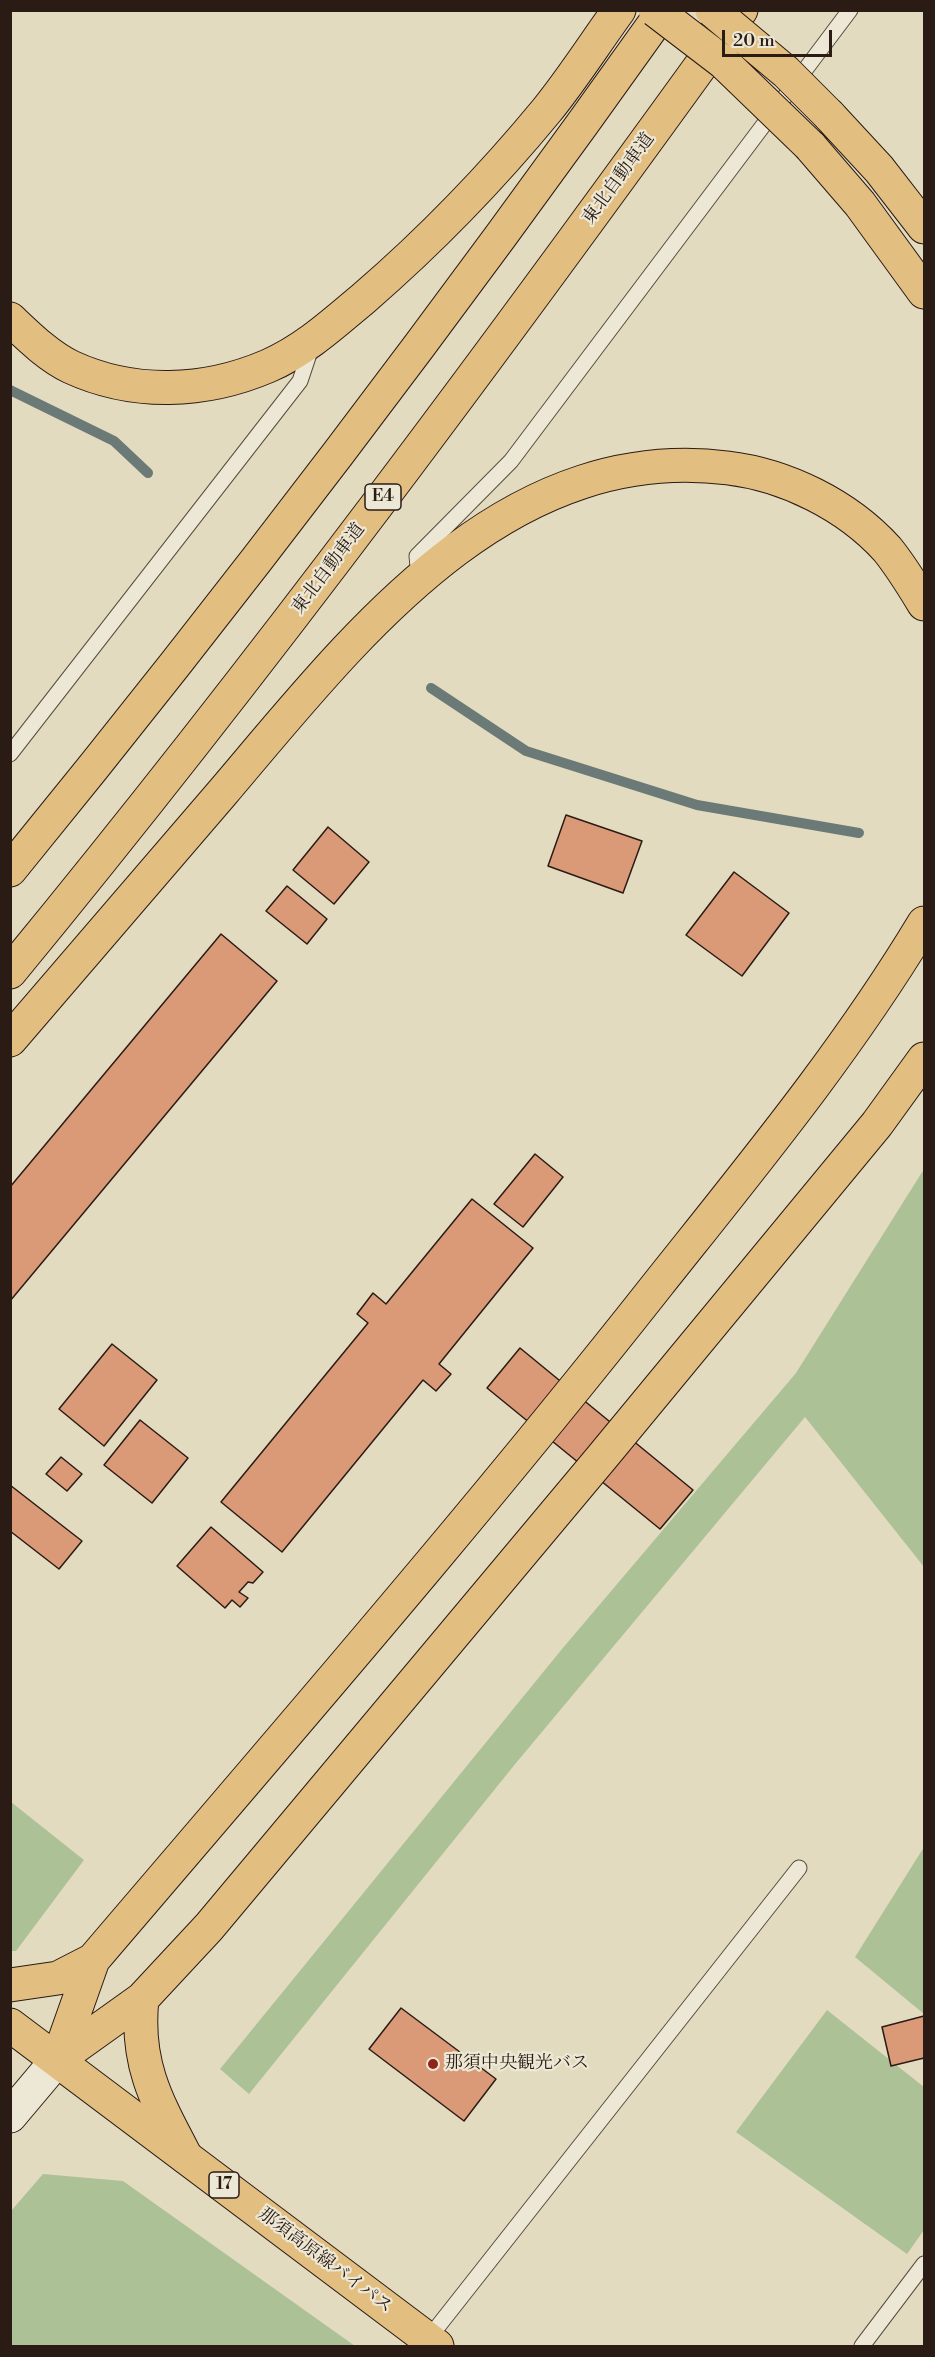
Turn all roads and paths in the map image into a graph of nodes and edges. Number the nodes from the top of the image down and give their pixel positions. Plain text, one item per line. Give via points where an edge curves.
1 (619, 10) edge
2 (655, 10) edge
3 (664, 10) edge
4 (712, 10) edge
5 (741, 10) edge
6 (850, 10) edge
7 (924, 227) edge
8 (924, 292) edge
9 (10, 319) edge
10 (314, 340) junction
11 (419, 577) junction
12 (924, 604) edge
13 (10, 754) edge
14 (10, 870) edge
15 (924, 923) edge
16 (10, 972) edge
17 (10, 1040) edge
18 (924, 1059) edge
19 (799, 1868) dead end
20 (93, 1960) junction
21 (10, 1985) edge
22 (142, 2000) junction
23 (10, 2025) edge
24 (58, 2059) junction
25 (10, 2116) edge
26 (186, 2157) junction
27 (924, 2264) edge
28 (433, 2343) edge
29 (862, 2346) edge

1 - 10 main road via 549,108 474,195 402,265
2 - 8 main road, bridge via 723,62 810,146 860,204
3 - 14 main road via 453,301 215,616
4 - 7 main road, bridge via 786,72 829,115 879,169
5 - 16 main road, 東北自動車道 / E4 via 506,333 262,658
6 - 11 lane via 511,461 417,556
9 - 10 main road via 30,339 69,366 116,383 171,389 224,383 270,365
10 - 13 lane via 300,381
11 - 12 main road via 522,506 581,481 634,468 692,463 751,471 801,487 848,516 886,548
11 - 17 main road via 302,699
15 - 20 main road via 891,978 809,1094 554,1416
18 - 22 main road via 877,1124 603,1456 216,1918
19 - 28 lane
20 - 21 main road via 58,1978
20 - 24 main road
22 - 24 main road
22 - 26 main road via 139,2026 144,2063 154,2096
23 - 24 main road, 那須高原線バイパス / 17
24 - 25 street
24 - 26 main road, 那須高原線バイパス / 17
26 - 28 main road, 那須高原線バイパス / 17
27 - 29 lane

